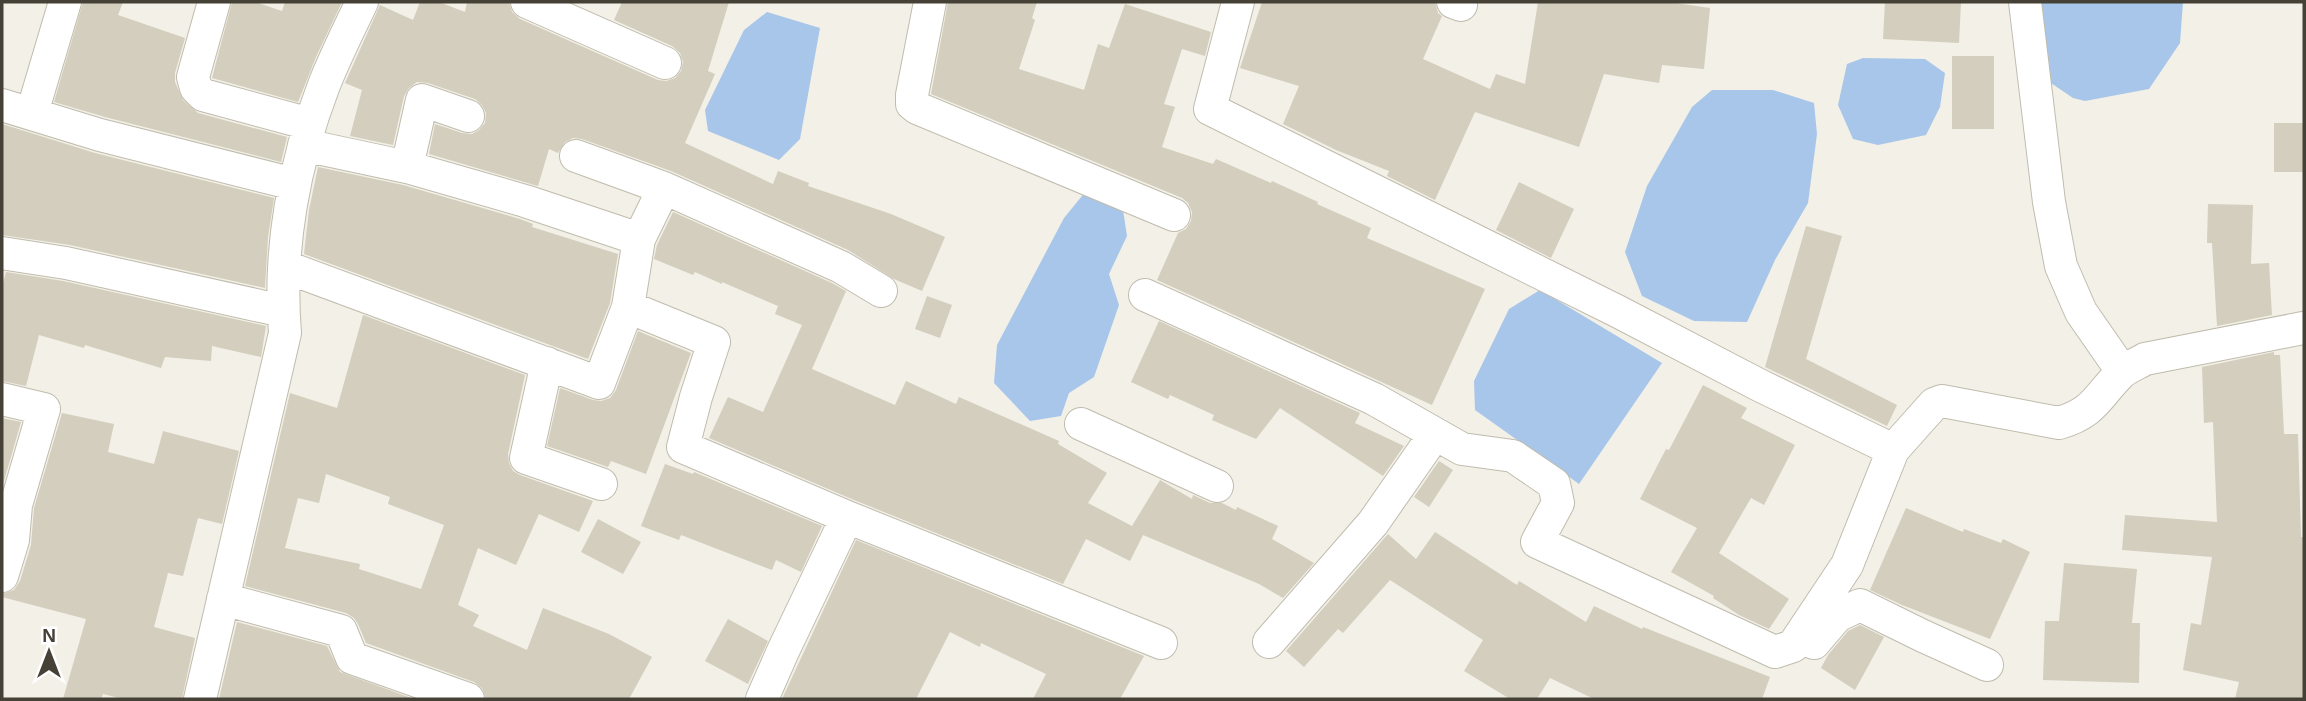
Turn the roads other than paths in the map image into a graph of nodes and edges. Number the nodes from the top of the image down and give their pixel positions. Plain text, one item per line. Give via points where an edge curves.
1 (65, 2) edge
2 (214, 2) edge
3 (362, 2) edge
4 (527, 2) edge
5 (930, 2) edge
6 (1238, 2) edge
7 (2025, 2) edge
8 (665, 63) dead end
9 (2, 104) edge
10 (32, 113) junction
11 (468, 116) dead end
12 (307, 134) junction
13 (576, 156) dead end
14 (407, 167) junction
15 (295, 184) junction
16 (664, 188) junction
17 (1174, 215) dead end
18 (639, 239) junction
19 (2, 253) edge
20 (286, 267) junction
21 (881, 290) dead end
22 (1145, 295) dead end
23 (628, 307) junction
24 (284, 311) junction
25 (2304, 330) edge
26 (547, 363) junction
27 (2122, 371) junction
28 (2, 399) edge
29 (1081, 424) dead end
30 (1435, 434) junction
31 (1893, 450) junction
32 (601, 484) dead end
33 (1217, 486) dead end
34 (847, 517) junction
35 (8, 539) edge
36 (2, 576) edge
37 (223, 599) junction
38 (1269, 642) dead end
39 (1161, 643) dead end
40 (1775, 652) junction
41 (1987, 665) dead end
42 (200, 699) edge
43 (468, 699) edge
44 (762, 699) edge

1 - 10 street
2 - 12 street via 193,77 199,93
3 - 12 street
4 - 8 street
5 - 17 street via 912,104
6 - 31 street via 1210,109
7 - 27 street via 2061,266 2081,312
9 - 10 street
10 - 15 street via 100,135
11 - 14 street via 422,100
12 - 14 street
12 - 15 street
13 - 16 street
14 - 18 street
15 - 20 street
16 - 18 street
16 - 21 street via 841,267
18 - 23 street
19 - 24 street
20 - 24 street
20 - 26 street
22 - 30 street via 1374,399
23 - 26 street via 599,383
23 - 34 street via 714,342 683,447
24 - 37 street via 285,333
25 - 27 street via 2145,359
26 - 32 street via 526,458
27 - 31 street via 2092,407 2059,423 1942,401 1934,404
28 - 35 street via 44,409
29 - 33 street
30 - 38 street via 1373,523
30 - 40 street via 1462,449 1513,456 1554,484 1558,503 1537,542
31 - 40 street via 1847,565 1793,646
34 - 39 street
34 - 44 street
35 - 36 street
37 - 42 street
37 - 43 street via 341,631 352,658
40 - 41 street via 1800,660 1836,615 1860,605

